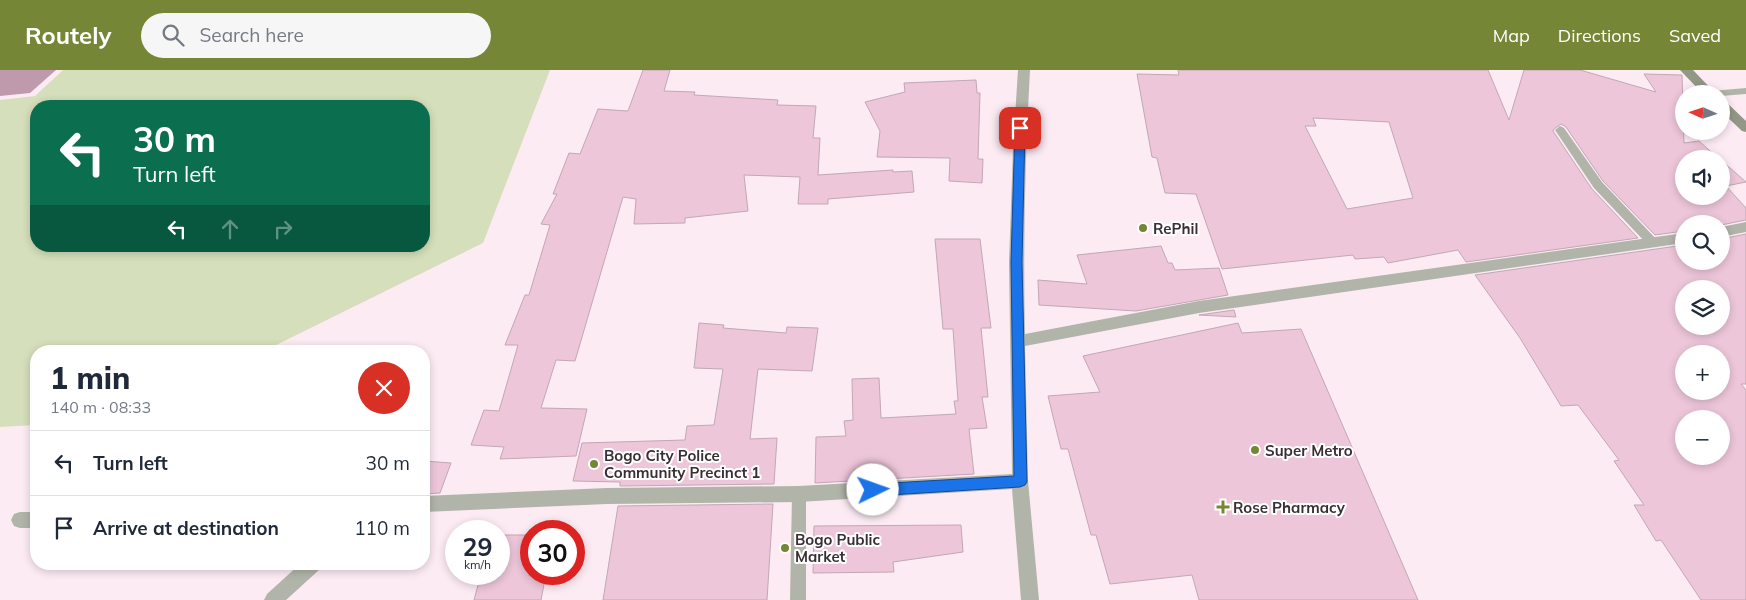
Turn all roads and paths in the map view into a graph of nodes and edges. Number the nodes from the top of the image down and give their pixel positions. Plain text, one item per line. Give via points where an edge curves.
1 (1024, 70) edge
2 (1686, 70) edge
3 (1702, 85) edge
4 (1746, 91) edge
5 (1730, 92) edge
6 (1730, 113) edge
7 (1746, 128) edge
8 (1560, 130) dead end
9 (1746, 228) edge
10 (1730, 231) edge
11 (1675, 239) edge
12 (1653, 243) junction
13 (1018, 341) junction
14 (1020, 482) junction
15 (799, 494) junction
16 (430, 504) edge
17 (306, 570) edge
18 (273, 600) edge
19 (798, 600) edge
20 (1030, 600) edge

1 - 13 street via 1016,262
2 - 3 street
4 - 5 lane
6 - 7 street
8 - 12 lane via 1598,185
9 - 10 street
11 - 12 street
12 - 13 street via 1199,307
13 - 14 street
14 - 15 street
14 - 20 street
15 - 16 street via 607,496
15 - 19 lane
17 - 18 street

